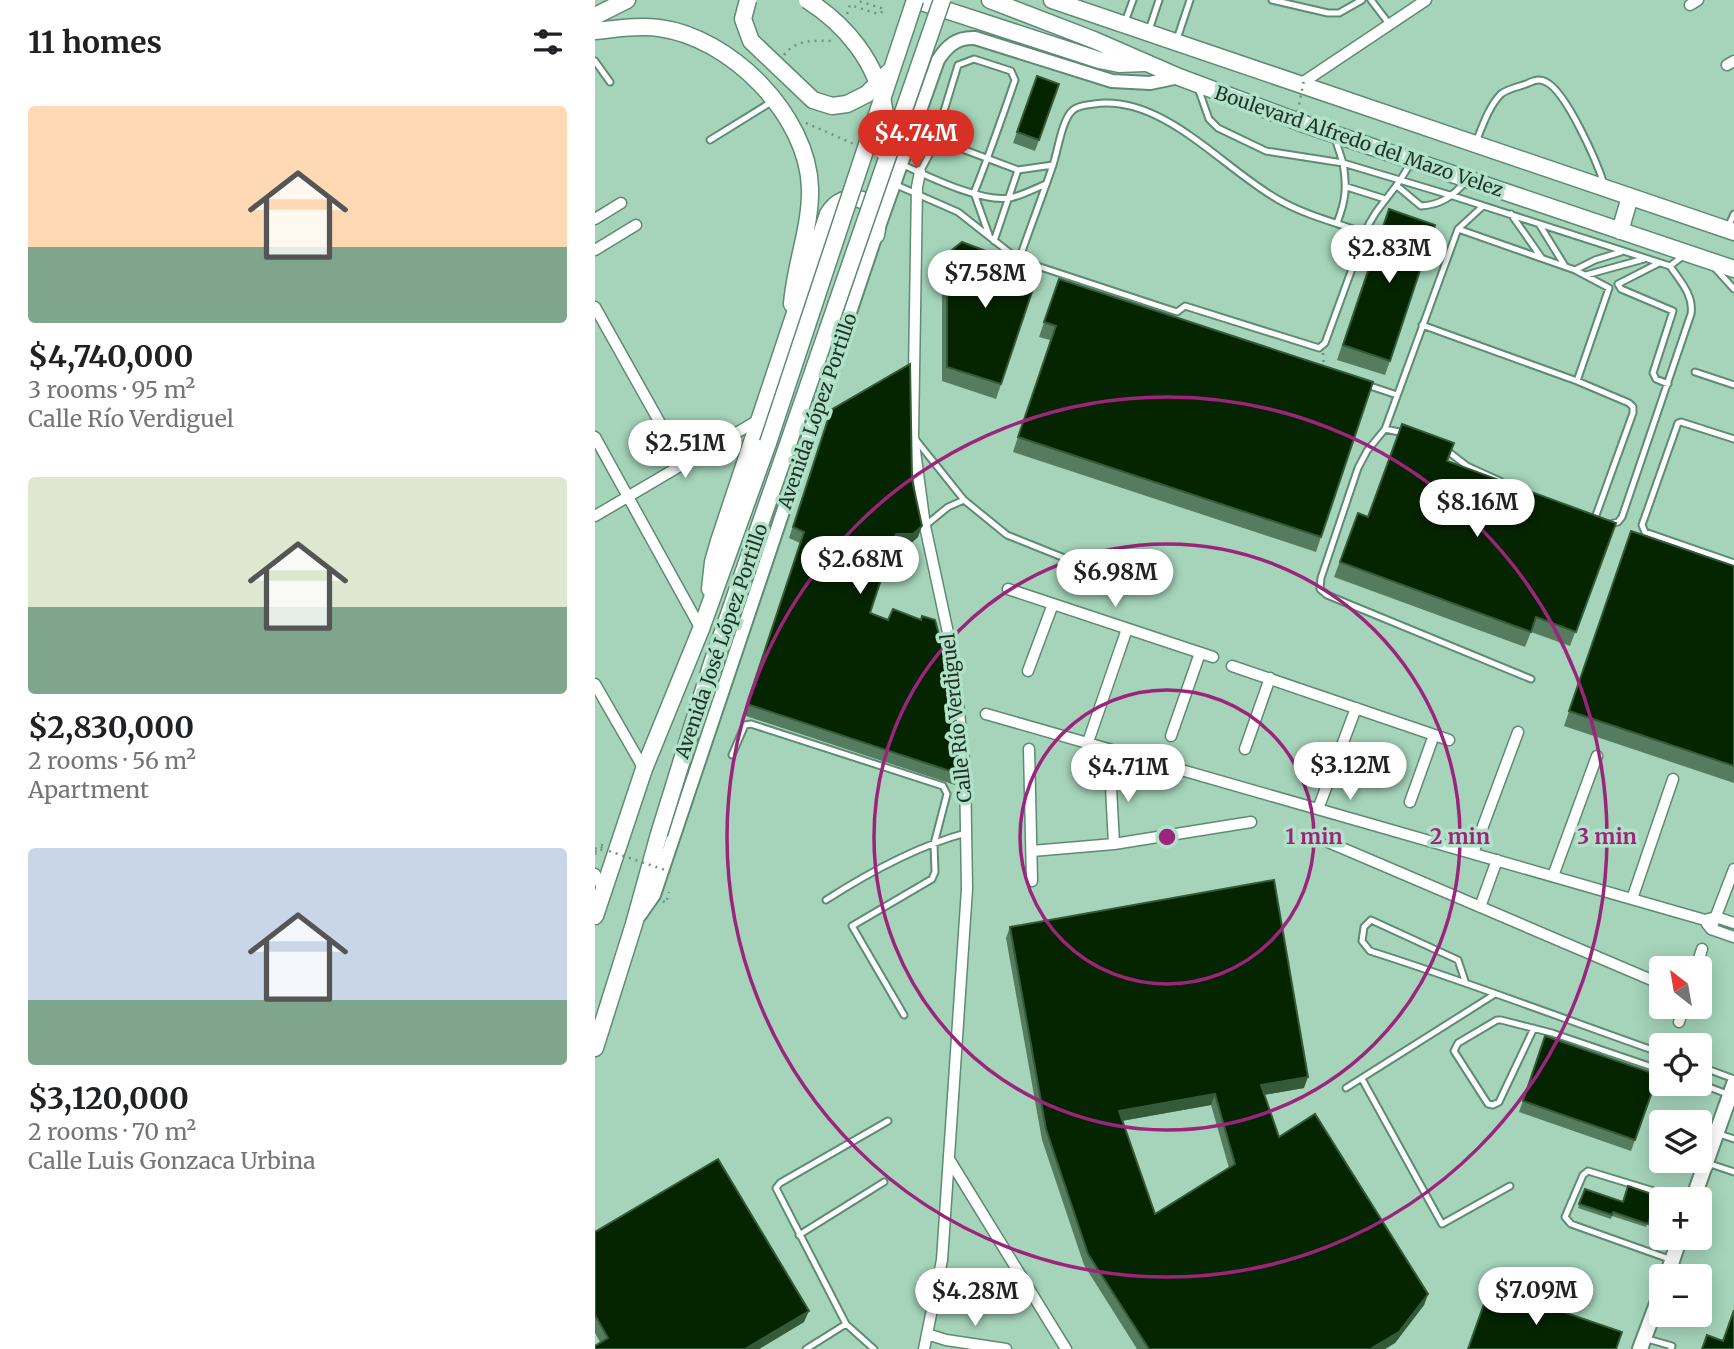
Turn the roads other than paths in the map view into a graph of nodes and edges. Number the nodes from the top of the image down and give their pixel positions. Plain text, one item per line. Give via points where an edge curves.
1 (627, 0) edge
2 (748, 0) edge
3 (807, 0) edge
4 (915, 0) edge
5 (942, 0) edge
6 (990, 0) edge
7 (1133, 0) edge
8 (1159, 0) edge
9 (1190, 0) edge
10 (1272, 0) edge
11 (1362, 0) edge
12 (1371, 0) edge
13 (1426, 0) edge
14 (1062, 2) edge
15 (595, 16) edge
16 (1124, 24) junction
17 (1390, 24) junction
18 (595, 31) edge
19 (1147, 33) junction
20 (1176, 42) junction
21 (595, 61) edge
22 (1149, 63) junction
23 (893, 68) junction
24 (1179, 77) junction
25 (610, 82) dead end
26 (1301, 83) junction
27 (1196, 84) junction
28 (774, 101) junction
29 (1334, 135) junction
30 (939, 138) junction
31 (710, 140) dead end
32 (1475, 145) junction
33 (988, 158) junction
34 (1411, 160) junction
35 (1343, 163) junction
36 (901, 164) junction
37 (1053, 164) junction
38 (1018, 170) junction
39 (882, 171) junction
40 (920, 172) junction
41 (1467, 179) junction
42 (1402, 180) junction
43 (894, 184) junction
44 (1046, 184) junction
45 (1398, 186) junction
46 (1347, 187) junction
47 (1606, 189) junction
48 (974, 193) junction
49 (918, 195) junction
50 (1453, 196) junction
51 (1630, 197) junction
52 (1009, 198) junction
53 (1385, 199) junction
54 (621, 203) dead end
55 (1483, 206) junction
56 (1511, 214) junction
57 (595, 219) edge
58 (1337, 223) junction
59 (1539, 224) junction
60 (636, 225) dead end
61 (1732, 225) edge
62 (1458, 229) junction
63 (1619, 231) junction
64 (1364, 233) junction
65 (876, 235) junction
66 (992, 240) junction
67 (595, 250) edge
68 (1622, 251) junction
69 (1687, 253) junction
70 (1543, 259) junction
71 (1646, 259) junction
72 (1019, 260) junction
73 (1707, 260) junction
74 (1659, 263) junction
75 (1670, 266) junction
76 (1566, 267) junction
77 (1734, 269) edge
78 (1575, 270) junction
79 (1586, 275) junction
80 (1734, 289) edge
81 (595, 307) edge
82 (792, 320) junction
83 (1422, 325) junction
84 (1695, 372) dead end
85 (1577, 381) junction
86 (1358, 382) edge
87 (1668, 384) junction
88 (1734, 385) edge
89 (1397, 395) junction
90 (760, 419) junction
91 (1385, 429) junction
92 (1408, 434) edge
93 (913, 436) junction
94 (1733, 436) edge
95 (595, 437) edge
96 (1437, 446) edge
97 (683, 464) junction
98 (1511, 485) edge
99 (628, 496) junction
100 (964, 500) junction
101 (1584, 513) edge
102 (595, 516) edge
103 (1595, 518) junction
104 (925, 526) junction
105 (1734, 564) edge
106 (1102, 573) dead end
107 (1008, 589) dead end
108 (1053, 604) junction
109 (710, 605) junction
110 (701, 629) junction
111 (1127, 629) junction
112 (1200, 653) junction
113 (1213, 657) dead end
114 (1232, 666) dead end
115 (1028, 671) dead end
116 (1270, 678) junction
117 (1531, 679) dead end
118 (595, 684) edge
119 (1356, 708) junction
120 (986, 714) dead end
121 (1518, 732) dead end
122 (1434, 735) junction
123 (1171, 736) dead end
124 (1449, 740) dead end
125 (1088, 742) junction
126 (1109, 748) junction
127 (1245, 749) dead end
128 (1029, 750) dead end
129 (732, 755) dead end
130 (1597, 756) dead end
131 (645, 769) junction
132 (1673, 779) dead end
133 (1410, 802) dead end
134 (1318, 809) junction
135 (1251, 822) dead end
136 (966, 832) junction
137 (1328, 842) dead end
138 (934, 844) junction
139 (1114, 844) junction
140 (1032, 851) junction
141 (1473, 853) junction
142 (1497, 860) junction
143 (1734, 869) edge
144 (595, 874) edge
145 (1553, 876) junction
146 (1032, 881) dead end
147 (604, 890) junction
148 (1632, 899) junction
149 (825, 900) dead end
150 (1480, 907) junction
151 (595, 916) edge
152 (1711, 922) junction
153 (1734, 923) edge
154 (634, 924) junction
155 (1734, 937) edge
156 (1702, 948) dead end
157 (1700, 956) edge
158 (1649, 979) edge
159 (1465, 981) junction
160 (1495, 994) junction
161 (904, 1015) dead end
162 (1680, 1019) edge
163 (1571, 1020) junction
164 (1679, 1022) dead end
165 (1534, 1028) junction
166 (1565, 1037) junction
167 (595, 1048) edge
168 (1649, 1049) edge
169 (1649, 1066) edge
170 (1712, 1074) edge
171 (1362, 1079) junction
172 (1712, 1084) edge
173 (1733, 1086) edge
174 (1346, 1088) dead end
175 (888, 1121) dead end
176 (1716, 1133) junction
177 (1734, 1139) edge
178 (1712, 1145) edge
179 (949, 1159) junction
180 (1712, 1165) edge
181 (1734, 1172) edge
182 (884, 1182) dead end
183 (1510, 1186) dead end
184 (1649, 1190) edge
185 (799, 1235) junction
186 (1676, 1250) edge
187 (1672, 1261) junction
188 (1671, 1264) edge
189 (846, 1324) junction
190 (1649, 1325) edge
191 (927, 1334) junction
192 (1642, 1343) edge
193 (806, 1349) edge
194 (874, 1349) edge
195 (924, 1349) edge
196 (1006, 1349) edge
197 (1066, 1349) edge
198 (1671, 1349) edge

1 - 15 main road
2 - 23 main road, bridge via 743,19 751,41 813,100 832,106 847,104 867,94
3 - 39 main road, bridge via 838,22 872,71 884,107
4 - 22 main road via 1099,60
4 - 23 main road, Avenida José López Portillo, bridge
5 - 39 main road, Avenida José López Portillo, bridge
6 - 22 main road, Boulevard Alfredo del Mazo Velez
7 - 16 lane
8 - 19 lane
9 - 20 lane
10 - 11 lane via 1339,13
12 - 17 lane
13 - 17 street
14 - 16 main road, Boulevard Alfredo del Mazo Velez
16 - 19 main road, Boulevard Alfredo del Mazo Velez
17 - 26 street
18 - 28 main road via 645,27 693,37 734,61
19 - 20 main road, Boulevard Alfredo del Mazo Velez
20 - 26 main road, Boulevard Alfredo del Mazo Velez
21 - 25 lane
22 - 24 main road, Boulevard Alfredo del Mazo Velez
23 - 109 main road, Avenida José López Portillo, bridge
24 - 27 main road, Boulevard Alfredo del Mazo Velez
24 - 36 street, Avenida López Portillo via 1150,83 1112,81 968,38 943,54
26 - 32 main road, Boulevard Alfredo del Mazo Velez
27 - 29 main road, Boulevard Alfredo del Mazo Velez
27 - 35 lane via 1209,118 1218,128 1266,151
28 - 31 lane
28 - 82 main road via 797,139 810,187
29 - 34 main road, Boulevard Alfredo del Mazo Velez
29 - 35 lane
30 - 33 lane
30 - 33 lane via 958,65 974,59 1011,71 1015,80
30 - 40 lane
32 - 47 main road, Boulevard Alfredo del Mazo Velez
32 - 47 lane via 1500,95 1536,80 1546,82 1580,127
33 - 38 lane
33 - 48 lane
34 - 41 main road, Boulevard Alfredo del Mazo Velez
34 - 42 lane
35 - 42 lane
35 - 46 lane
36 - 40 lane
36 - 43 street, Avenida López Portillo
37 - 38 lane
37 - 44 lane
37 - 58 lane via 1072,110 1103,103 1130,106 1183,130 1282,202
38 - 52 lane
39 - 154 main road, Avenida José López Portillo, bridge via 712,663
40 - 48 lane
40 - 49 street, Calle Río Verdiguel
41 - 50 lane
41 - 63 main road, Boulevard Alfredo del Mazo Velez
42 - 45 lane
42 - 50 lane
43 - 49 lane
43 - 65 street, Avenida López Portillo
44 - 52 lane
44 - 72 lane
45 - 50 lane via 1421,206
45 - 53 lane
46 - 53 lane
46 - 58 lane
47 - 51 main road, Boulevard Alfredo del Mazo Velez
48 - 52 lane
48 - 66 lane
49 - 66 lane via 958,212
49 - 93 street, Calle Río Verdiguel
50 - 55 lane
51 - 61 main road, Boulevard Alfredo del Mazo Velez
51 - 63 main road
52 - 66 lane
53 - 64 lane
54 - 57 street
55 - 56 lane
55 - 62 lane
56 - 59 lane
56 - 70 lane
58 - 64 lane
59 - 68 lane
59 - 76 lane
60 - 67 street
62 - 70 lane
62 - 83 lane
63 - 69 main road, Boulevard Alfredo del Mazo Velez
64 - 72 lane via 1319,348 1185,306 1177,312
65 - 82 main road via 879,222 871,206 852,198 833,206
65 - 154 street, Avenida López Portillo via 654,895
66 - 72 lane
68 - 71 lane
68 - 78 lane
69 - 73 main road, Boulevard Alfredo del Mazo Velez
69 - 75 lane
70 - 76 lane
71 - 74 lane
71 - 79 lane
73 - 77 main road, Boulevard Alfredo del Mazo Velez
73 - 80 lane
74 - 75 lane
74 - 87 lane via 1618,284 1673,311 1653,373
75 - 87 lane via 1692,305
76 - 78 lane
78 - 79 lane
79 - 85 lane via 1609,288
81 - 97 street
82 - 90 main road
83 - 85 lane
83 - 89 lane
84 - 88 lane
85 - 103 lane via 1633,407
86 - 89 lane
87 - 103 lane via 1622,517 1613,525
89 - 91 lane
90 - 97 street
90 - 109 main road via 713,562
91 - 92 lane
91 - 117 lane via 1358,468 1320,589
93 - 100 lane
93 - 104 street, Calle Río Verdiguel
94 - 105 lane via 1678,423 1641,528
95 - 99 street
96 - 98 lane via 1451,451 1467,466
97 - 99 street
99 - 102 street
99 - 110 street
100 - 104 lane
100 - 106 lane via 1015,540
101 - 103 lane
104 - 136 street, Calle Río Verdiguel via 953,656 965,769
107 - 108 street
108 - 111 street
108 - 115 street
109 - 110 main road, Avenida José López Portillo
110 - 131 main road, Avenida José López Portillo
111 - 112 street
111 - 125 street
112 - 113 street
112 - 123 street
114 - 116 street
116 - 119 street
116 - 127 street
118 - 131 street
119 - 122 street
119 - 134 street
120 - 125 street
121 - 141 street
122 - 124 street
122 - 133 street
125 - 126 street
126 - 134 street
126 - 139 street
128 - 140 street
129 - 138 lane via 742,729 751,724 943,786 947,794
130 - 145 street
131 - 147 main road, Avenida José López Portillo
132 - 148 street
134 - 141 street
135 - 139 street
136 - 138 lane
136 - 179 street, Calle Río Verdiguel via 967,889
137 - 150 street
138 - 149 lane
138 - 161 lane via 932,879 852,926
139 - 140 street
140 - 146 street
141 - 142 street
142 - 145 street
142 - 150 street
143 - 152 street
144 - 147 street
145 - 148 street
147 - 151 main road, Avenida José López Portillo
148 - 152 street
150 - 158 street
152 - 153 street
152 - 155 street
154 - 167 main road, Avenida José López Portillo
156 - 157 street
159 - 159 lane via 1458,960 1371,920 1364,927 1362,941 1370,951
159 - 160 lane
160 - 163 lane
160 - 171 lane
162 - 164 street
163 - 166 lane
163 - 168 lane
165 - 165 lane via 1497,1020 1455,1046 1488,1104 1499,1102
165 - 166 lane
166 - 169 lane
170 - 173 lane
171 - 174 lane
171 - 183 lane via 1442,1224
172 - 173 lane
173 - 176 main road
175 - 185 lane via 776,1188
176 - 177 lane
176 - 178 main road
179 - 191 street, Calle Río Verdiguel via 941,1260
179 - 197 street
180 - 181 lane
182 - 185 lane
184 - 187 lane via 1588,1171 1565,1217 1571,1224
185 - 189 lane
186 - 187 main road
187 - 188 main road
189 - 193 lane
189 - 194 lane
190 - 192 main road
191 - 195 street, Calle Río Verdiguel
191 - 196 street
192 - 198 lane

